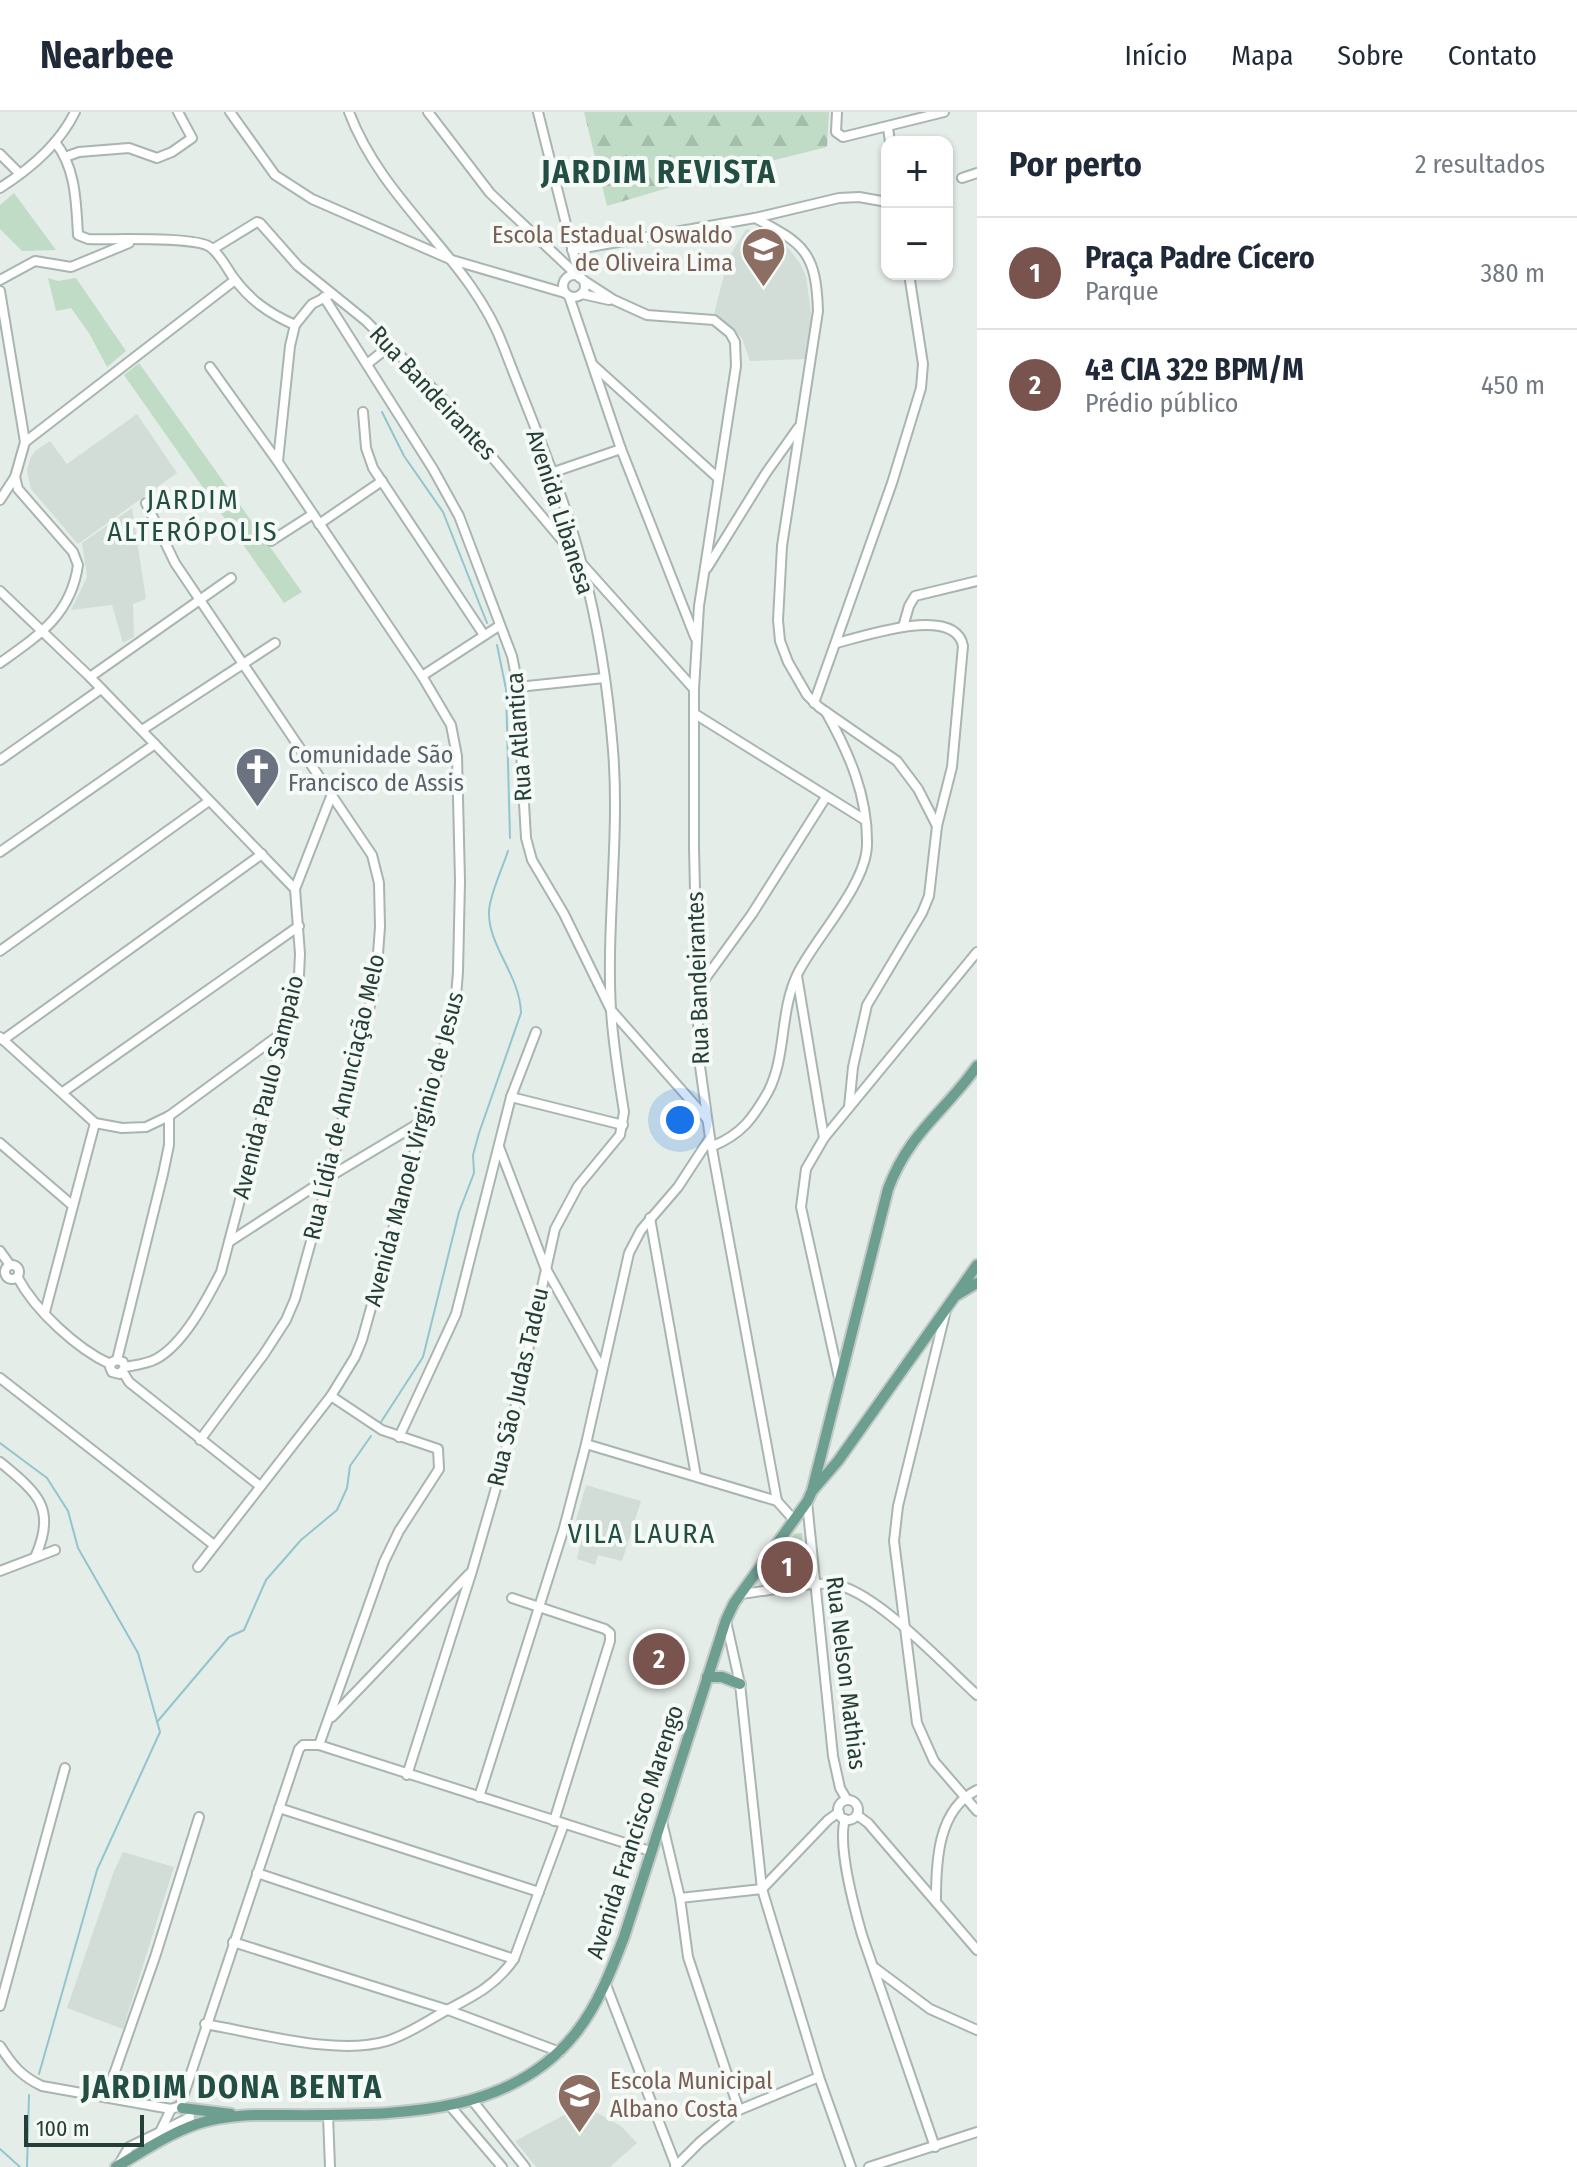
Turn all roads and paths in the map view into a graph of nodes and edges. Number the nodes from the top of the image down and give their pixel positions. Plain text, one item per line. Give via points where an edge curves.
1 (75, 112) edge
2 (178, 112) edge
3 (230, 112) edge
4 (349, 112) edge
5 (428, 112) edge
6 (538, 112) edge
7 (837, 112) edge
8 (944, 112) edge
9 (888, 128) junction
10 (889, 136) edge
11 (55, 142) junction
12 (0, 154) edge
13 (65, 157) junction
14 (977, 173) edge
15 (20, 174) junction
16 (962, 178) dead end
17 (0, 188) edge
18 (881, 201) edge
19 (755, 218) junction
20 (136, 241) junction
21 (213, 249) junction
22 (572, 250) junction
23 (452, 260) junction
24 (580, 277) junction
25 (0, 280) edge
26 (235, 280) junction
27 (910, 280) edge
28 (0, 291) edge
29 (582, 294) junction
30 (567, 295) junction
31 (328, 296) junction
32 (617, 302) junction
33 (295, 325) junction
34 (391, 345) junction
35 (367, 364) junction
36 (592, 365) junction
37 (210, 367) dead end
38 (363, 412) dead end
39 (801, 424) junction
40 (25, 442) junction
41 (621, 449) junction
42 (278, 462) junction
43 (551, 473) junction
44 (15, 477) junction
45 (718, 478) junction
46 (382, 481) junction
47 (0, 500) edge
48 (146, 503) dead end
49 (313, 514) junction
50 (319, 524) junction
51 (271, 541) dead end
52 (582, 564) junction
53 (705, 571) junction
54 (231, 578) dead end
55 (977, 581) edge
56 (0, 591) edge
57 (200, 602) junction
58 (499, 626) junction
59 (903, 627) junction
60 (44, 632) junction
61 (484, 635) junction
62 (697, 642) junction
63 (275, 643) dead end
64 (836, 643) junction
65 (0, 663) edge
66 (243, 663) junction
67 (422, 676) junction
68 (90, 677) junction
69 (604, 678) junction
70 (518, 687) junction
71 (101, 689) junction
72 (694, 689) junction
73 (814, 703) junction
74 (826, 710) junction
75 (695, 714) junction
76 (142, 730) junction
77 (155, 744) junction
78 (0, 760) edge
79 (332, 794) junction
80 (826, 797) junction
81 (209, 801) junction
82 (865, 820) junction
83 (937, 826) junction
84 (0, 852) edge
85 (262, 854) junction
86 (295, 889) junction
87 (299, 926) junction
88 (0, 951) edge
89 (977, 952) edge
90 (797, 975) junction
91 (697, 990) junction
92 (611, 1010) junction
93 (536, 1032) dead end
94 (282, 1033) junction
95 (2, 1038) edge
96 (977, 1066) edge
97 (63, 1092) junction
98 (511, 1097) junction
99 (849, 1107) junction
100 (169, 1116) junction
101 (707, 1119) junction
102 (422, 1122) junction
103 (95, 1123) junction
104 (623, 1125) junction
105 (824, 1138) junction
106 (712, 1142) junction
107 (0, 1143) edge
108 (499, 1147) junction
109 (329, 1177) junction
110 (72, 1205) junction
111 (650, 1218) junction
112 (229, 1242) junction
113 (0, 1251) edge
114 (10, 1265) junction
115 (545, 1267) junction
116 (977, 1268) edge
117 (7, 1277) junction
118 (18, 1278) junction
119 (977, 1282) edge
120 (0, 1287) edge
121 (952, 1299) junction
122 (946, 1310) junction
123 (45, 1312) junction
124 (114, 1362) junction
125 (601, 1368) junction
126 (124, 1370) junction
127 (0, 1378) edge
128 (839, 1379) junction
129 (331, 1396) junction
130 (399, 1437) junction
131 (200, 1440) junction
132 (586, 1444) junction
133 (0, 1462) edge
134 (696, 1476) junction
135 (260, 1486) junction
136 (812, 1491) junction
137 (777, 1501) junction
138 (807, 1502) junction
139 (794, 1520) junction
140 (214, 1545) junction
141 (55, 1550) dead end
142 (36, 1555) junction
143 (198, 1567) dead end
144 (0, 1571) edge
145 (472, 1571) junction
146 (814, 1586) junction
147 (741, 1594) junction
148 (512, 1598) dead end
149 (539, 1607) junction
150 (726, 1620) junction
151 (905, 1629) junction
152 (707, 1677) junction
153 (740, 1684) junction
154 (977, 1695) edge
155 (329, 1721) junction
156 (319, 1745) junction
157 (65, 1768) dead end
158 (407, 1775) junction
159 (977, 1790) edge
160 (964, 1796) junction
161 (479, 1797) junction
162 (847, 1800) junction
163 (279, 1808) junction
164 (977, 1811) edge
165 (857, 1815) junction
166 (842, 1816) junction
167 (199, 1817) dead end
168 (661, 1817) junction
169 (554, 1821) junction
170 (564, 1824) junction
171 (650, 1851) junction
172 (257, 1873) junction
173 (762, 1889) junction
174 (539, 1892) junction
175 (680, 1898) junction
176 (936, 1900) junction
177 (233, 1942) junction
178 (977, 1950) edge
179 (514, 1959) junction
180 (875, 1967) junction
181 (606, 1985) junction
182 (0, 2006) edge
183 (448, 2010) junction
184 (205, 2024) junction
185 (977, 2030) edge
186 (0, 2046) edge
187 (560, 2052) junction
188 (819, 2077) junction
189 (106, 2097) junction
190 (472, 2100) junction
191 (451, 2107) junction
192 (739, 2110) junction
193 (184, 2113) junction
194 (237, 2115) junction
195 (328, 2115) junction
196 (160, 2132) junction
197 (977, 2132) edge
198 (935, 2147) junction
199 (117, 2166) edge
200 (330, 2167) edge
201 (502, 2167) edge
202 (525, 2167) edge
203 (675, 2167) edge
204 (851, 2167) edge
205 (869, 2167) edge

1 - 11 street
2 - 13 street via 192,138 161,157 129,148
3 - 23 street via 282,182
4 - 23 street, Avenida Libanesa via 390,188
5 - 24 street via 490,193
6 - 22 street
7 - 9 street via 838,134 846,137
8 - 9 street
9 - 10 street
11 - 13 street
11 - 15 street
12 - 15 street
13 - 20 street via 78,235
14 - 16 street
15 - 17 street
18 - 19 street via 849,197
19 - 22 street
19 - 39 street via 790,236 814,269 818,311
20 - 21 street via 191,241
20 - 25 street via 71,267 35,261
21 - 26 street
21 - 31 street, Rua Bandeirantes via 260,223
22 - 24 street
23 - 30 street
23 - 43 street, Avenida Libanesa via 503,344
24 - 29 street
24 - 30 street via 564,281
24 - 32 street
26 - 33 street via 260,307
26 - 40 street
27 - 64 street via 923,364 921,388
28 - 40 street
29 - 30 street
29 - 32 street
30 - 36 street
31 - 33 street via 312,304
31 - 34 street, Rua Bandeirantes
31 - 35 street, Rua Atlantica
32 - 45 street, Rua Bandeirantes via 647,315 714,320 730,333 736,366
33 - 42 street
34 - 35 street
34 - 52 street, Rua Bandeirantes
35 - 58 street, Rua Atlantica via 459,516
36 - 41 street
36 - 45 street
37 - 42 street, Avenida Manoel Virginio de Jesus
38 - 46 street via 366,448
39 - 53 street
39 - 73 street via 782,546 778,620 788,662
40 - 44 street
41 - 43 street
41 - 62 street
42 - 49 street, Avenida Manoel Virginio de Jesus
43 - 52 street, Avenida Libanesa
44 - 47 street
44 - 60 street via 18,489 73,552 78,565 62,609
45 - 53 street, Rua Bandeirantes
46 - 50 street
46 - 61 street
48 - 57 street, Rua Lídia de Anunciação Melo
49 - 50 street, Avenida Manoel Virginio de Jesus
49 - 51 street
50 - 67 street, Avenida Manoel Virginio de Jesus
52 - 69 street, Avenida Libanesa
52 - 72 street, Rua Bandeirantes
53 - 62 street, Rua Bandeirantes
54 - 57 street
55 - 59 street via 915,596
56 - 60 street
57 - 66 street, Rua Lídia de Anunciação Melo
57 - 68 street
58 - 61 street
58 - 70 street, Rua Atlantica
59 - 64 street
59 - 83 street via 945,627 963,646 952,767
60 - 65 street
60 - 68 street
61 - 67 street
62 - 72 street, Rua Bandeirantes
63 - 66 street
64 - 73 street
66 - 76 street
66 - 79 street, Rua Lídia de Anunciação Melo
67 - 102 street, Avenida Manoel Virginio de Jesus via 454,736 460,881 457,994
68 - 71 street
69 - 70 street
69 - 92 street, Avenida Libanesa via 615,792
70 - 92 street, Rua Atlantica via 528,847
71 - 76 street
71 - 78 street
72 - 75 street, Rua Bandeirantes
73 - 74 street
74 - 82 street via 853,764
74 - 83 street via 897,761
75 - 80 street
75 - 91 street, Rua Bandeirantes
76 - 77 street
77 - 81 street
77 - 84 street
79 - 86 street
79 - 109 street, Rua Lídia de Anunciação Melo via 376,866 380,927 376,980
80 - 82 street
80 - 91 street
81 - 85 street
81 - 88 street
82 - 90 street via 867,846 858,876
83 - 99 street via 925,904 867,1005
85 - 86 street
85 - 95 street
86 - 87 street, Avenida Paulo Sampaio
87 - 94 street, Avenida Paulo Sampaio via 299,975
87 - 97 street
89 - 99 street
90 - 105 street
90 - 106 street via 785,1007 773,1082 735,1137
91 - 101 street, Rua Bandeirantes
92 - 101 street, Rua Atlantica
92 - 104 street
93 - 98 street
94 - 100 street
94 - 112 street, Avenida Paulo Sampaio
95 - 97 street
96 - 128 main road, Avenida Francisco Marengo via 896,1167
97 - 103 street
98 - 104 street
98 - 108 street
99 - 105 street
100 - 103 street via 146,1127
100 - 124 street via 163,1174
101 - 106 street, Rua Bandeirantes
102 - 109 street
102 - 129 street, Avenida Manoel Virginio de Jesus via 368,1324
103 - 110 street
104 - 115 street, Rua São Judas Tadeu via 563,1210
105 - 128 street via 806,1169 801,1207
106 - 111 street
106 - 137 street, Rua Bandeirantes
107 - 110 street
108 - 115 street
108 - 130 street via 456,1314
109 - 112 street
109 - 131 street, Rua Lídia de Anunciação Melo via 286,1320
110 - 123 street
111 - 125 street via 629,1253
111 - 134 street
112 - 126 street, Avenida Paulo Sampaio via 213,1288 168,1351
113 - 114 street
114 - 117 street
114 - 118 street via 19,1269
115 - 125 street
115 - 145 street, Rua São Judas Tadeu via 502,1467
116 - 119 main road
116 - 121 main road
117 - 118 street
117 - 120 street
118 - 123 street
119 - 121 main road
121 - 122 main road
122 - 136 main road
122 - 151 street via 894,1521
123 - 124 street via 75,1343
124 - 126 street via 123,1362
124 - 126 street via 114,1374
125 - 132 street
126 - 131 street via 129,1382
127 - 140 street
128 - 136 main road, Avenida Francisco Marengo
129 - 130 street
129 - 135 street, Avenida Manoel Virginio de Jesus
130 - 155 street via 438,1449 439,1469 384,1562
131 - 135 street
132 - 134 street
132 - 149 street
133 - 142 street via 43,1505 44,1537
134 - 137 street
135 - 140 street, Avenida Manoel Virginio de Jesus
136 - 138 main road, Avenida Francisco Marengo
137 - 139 street
138 - 139 main road, Avenida Francisco Marengo
138 - 146 street, Rua Nelson Mathias
139 - 147 main road, Avenida Francisco Marengo
140 - 143 street, Avenida Manoel Virginio de Jesus
141 - 142 street
142 - 144 street
145 - 155 street
145 - 158 street, Rua São Judas Tadeu
146 - 147 street
146 - 151 street via 833,1584 864,1595
146 - 162 street, Rua Nelson Mathias via 833,1756
147 - 150 main road, Avenida Francisco Marengo
148 - 149 street
149 - 161 street
149 - 169 street via 610,1633
150 - 152 main road, Avenida Francisco Marengo
150 - 153 street
151 - 154 street
151 - 160 street via 917,1723 934,1761
152 - 153 main road
152 - 168 main road, Avenida Francisco Marengo
153 - 173 street
155 - 156 street
156 - 158 street
156 - 163 street via 299,1749
157 - 182 street
158 - 161 street
159 - 160 street
160 - 164 street
160 - 176 street via 946,1824 938,1851
161 - 169 street
162 - 165 street via 857,1806
162 - 166 street via 839,1806
163 - 172 street
163 - 174 street
165 - 166 street
165 - 176 street
166 - 173 street via 828,1820
166 - 180 street via 854,1905
167 - 189 street
168 - 171 main road, Avenida Francisco Marengo
168 - 175 street
169 - 170 street
170 - 171 street
170 - 174 street
171 - 181 main road, Avenida Francisco Marengo
172 - 177 street
172 - 179 street
173 - 175 street
173 - 188 street
174 - 179 street
175 - 192 street via 688,1957
176 - 178 street
177 - 183 street
177 - 184 street
179 - 183 street via 488,1988
180 - 185 street via 930,2009
180 - 198 street
181 - 187 main road, Avenida Francisco Marengo
181 - 203 street
183 - 184 street via 387,2041 351,2047
183 - 187 street
184 - 193 street
186 - 189 street via 24,2078 53,2089
187 - 190 main road, Avenida Francisco Marengo via 518,2081
188 - 192 street
188 - 204 street
189 - 193 street
190 - 191 main road, Avenida Francisco Marengo
190 - 202 street
191 - 195 main road, Avenida Francisco Marengo
191 - 201 street
192 - 203 street
193 - 194 main road, Avenida Francisco Marengo
193 - 194 main road
193 - 196 street
193 - 196 street
193 - 199 main road, Avenida Francisco Marengo via 150,2147
194 - 195 main road, Avenida Francisco Marengo
195 - 200 street
196 - 199 street via 129,2147
197 - 198 street
198 - 205 street

